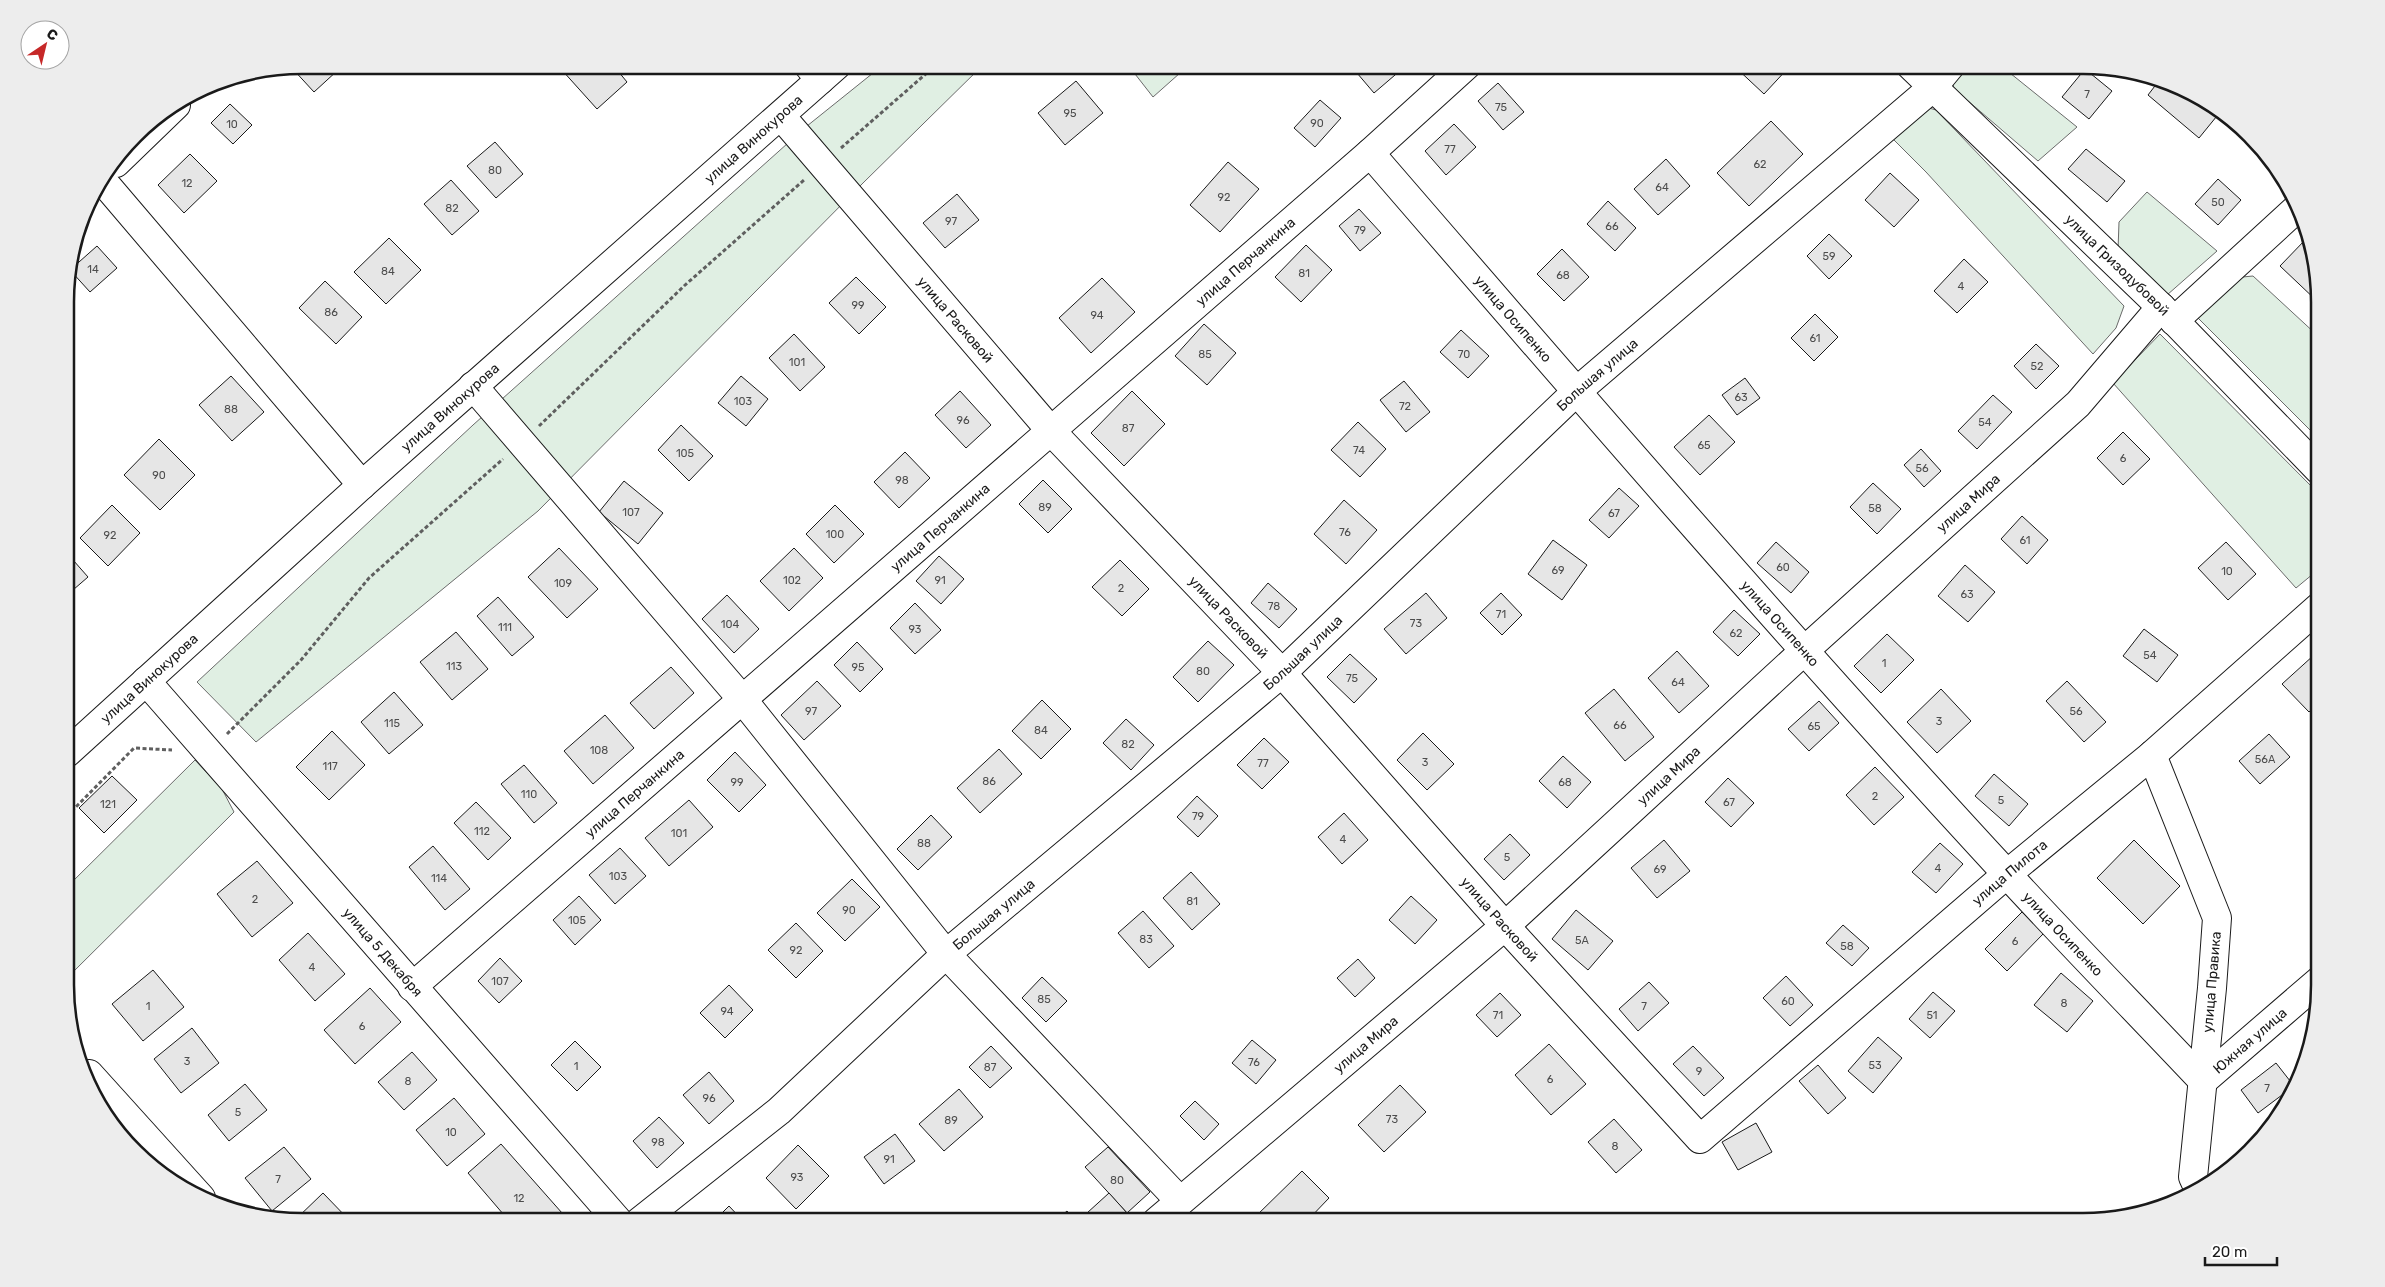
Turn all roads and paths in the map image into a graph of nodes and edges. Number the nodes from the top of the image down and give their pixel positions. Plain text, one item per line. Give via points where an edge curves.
1 (818, 74) edge
2 (1456, 74) edge
3 (1919, 74) edge
4 (1944, 74) edge
5 (1932, 88) junction
6 (781, 116) junction
7 (1370, 153) junction
8 (106, 185) edge
9 (2293, 212) edge
10 (2167, 314) junction
11 (473, 386) junction
12 (1576, 392) junction
13 (1052, 431) junction
14 (2311, 463) edge
15 (362, 485) junction
16 (2311, 614) edge
17 (1804, 651) junction
18 (1282, 672) junction
19 (146, 681) junction
20 (742, 699) junction
21 (74, 746) edge
22 (2152, 756) junction
23 (2007, 874) junction
24 (1506, 926) junction
25 (946, 954) junction
26 (412, 987) junction
27 (2311, 988) edge
28 (94, 1080) edge
29 (2203, 1081) junction
30 (1700, 1139) joint
31 (187, 1182) edge
32 (2196, 1183) edge
33 (1180, 1201) junction
34 (611, 1213) edge
35 (650, 1213) edge
36 (1166, 1213) edge

1 - 6 street, улица Винокурова
2 - 7 street, улица Перчанкина
3 - 5 street, улица Гризодубовой
4 - 5 street, Большая улица
5 - 10 street, улица Гризодубовой
5 - 12 street, Большая улица
6 - 11 street, улица Винокурова
6 - 13 street, улица Расковой
7 - 12 street, улица Осипенко
7 - 13 street, улица Перчанкина
8 - 15 street
9 - 10 street, улица Мира
10 - 14 street, улица Гризодубовой
10 - 17 street, улица Мира via 2078,404
11 - 15 street, улица Винокурова
11 - 20 street
12 - 17 street, улица Осипенко
12 - 18 street, Большая улица
13 - 18 street, улица Расковой
13 - 20 street, улица Перчанкина
15 - 19 street, улица Винокурова
16 - 22 street, улица Пилота
17 - 23 street, улица Осипенко
17 - 24 street, улица Мира
18 - 24 street, улица Расковой
18 - 25 street, Большая улица
19 - 21 street, улица Винокурова
19 - 26 street, улица 5 Декабря
20 - 25 street
20 - 26 street, улица Перчанкина
22 - 23 street, улица Пилота
22 - 29 street, улица Правика via 2217,918
23 - 29 street, улица Осипенко
23 - 30 street, улица Пилота
24 - 30 street, улица Расковой
24 - 33 street, улица Мира
25 - 33 street
25 - 35 street, Большая улица via 778,1111
26 - 34 street, улица 5 Декабря
27 - 29 street, Южная улица
28 - 31 street
29 - 32 street, улица Правика via 2193,1177
33 - 36 street, улица Мира

